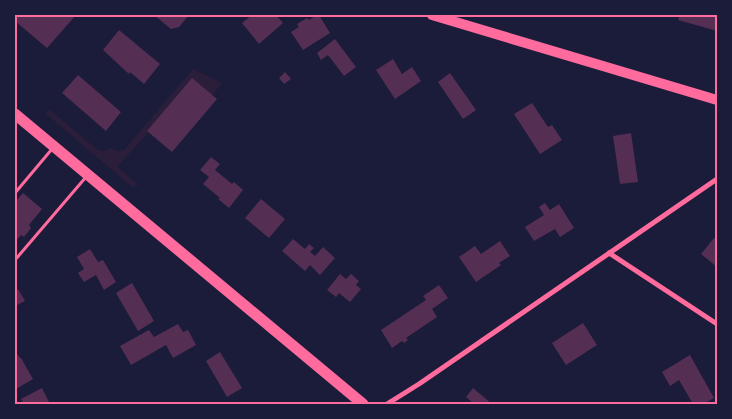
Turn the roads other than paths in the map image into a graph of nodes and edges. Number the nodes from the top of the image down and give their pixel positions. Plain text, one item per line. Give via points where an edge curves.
1 (432, 15) edge
2 (717, 100) edge
3 (15, 114) edge
4 (54, 147) junction
5 (88, 174) junction
6 (717, 179) edge
7 (15, 192) edge
8 (609, 253) junction
9 (15, 260) edge
10 (717, 324) edge
11 (363, 404) edge
12 (387, 404) edge

1 - 2 main road
3 - 4 highway
4 - 5 highway
4 - 7 lane
5 - 9 lane
5 - 11 highway
6 - 8 street
8 - 10 street
8 - 12 street

